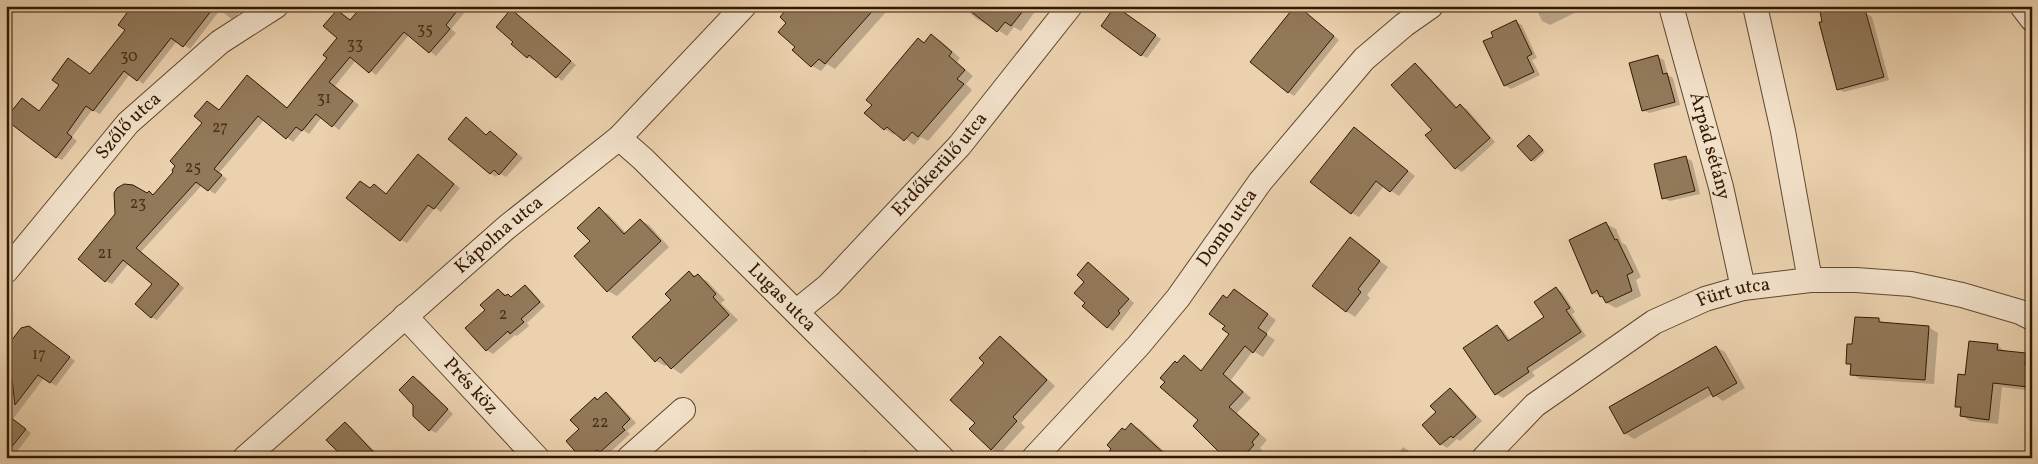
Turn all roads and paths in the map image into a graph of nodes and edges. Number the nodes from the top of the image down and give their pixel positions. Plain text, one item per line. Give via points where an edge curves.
1 (276, 6) edge
2 (744, 6) edge
3 (1070, 6) edge
4 (1431, 6) edge
5 (1671, 6) edge
6 (1755, 6) edge
7 (2022, 6) edge
8 (2032, 19) edge
9 (619, 138) junction
10 (6, 271) edge
11 (1810, 280) junction
12 (1743, 288) junction
13 (797, 311) junction
14 (405, 316) junction
15 (2032, 318) edge
16 (683, 410) dead end
17 (245, 458) edge
18 (537, 458) edge
19 (628, 458) edge
20 (942, 458) edge
21 (1034, 458) edge
22 (1484, 458) edge

1 - 10 street, Szőlő utca via 220,42 128,123
2 - 9 street, Kápolna utca
3 - 13 street, Erdőkerülő utca via 954,152 829,285
4 - 21 street, Domb utca via 1364,58 1260,182 1178,298
5 - 12 street, Árpád sétány via 1720,187
6 - 11 street via 1783,131
7 - 8 street
9 - 13 street, Lugas utca
9 - 14 street, Kápolna utca via 507,227
11 - 12 street, Fürt utca
11 - 15 street, Fürt utca via 1911,284 1962,295
12 - 22 street, Fürt utca via 1705,299 1654,322 1535,405
13 - 20 street, Lugas utca
14 - 17 street, Kápolna utca
14 - 18 street, Prés köz
16 - 19 street

